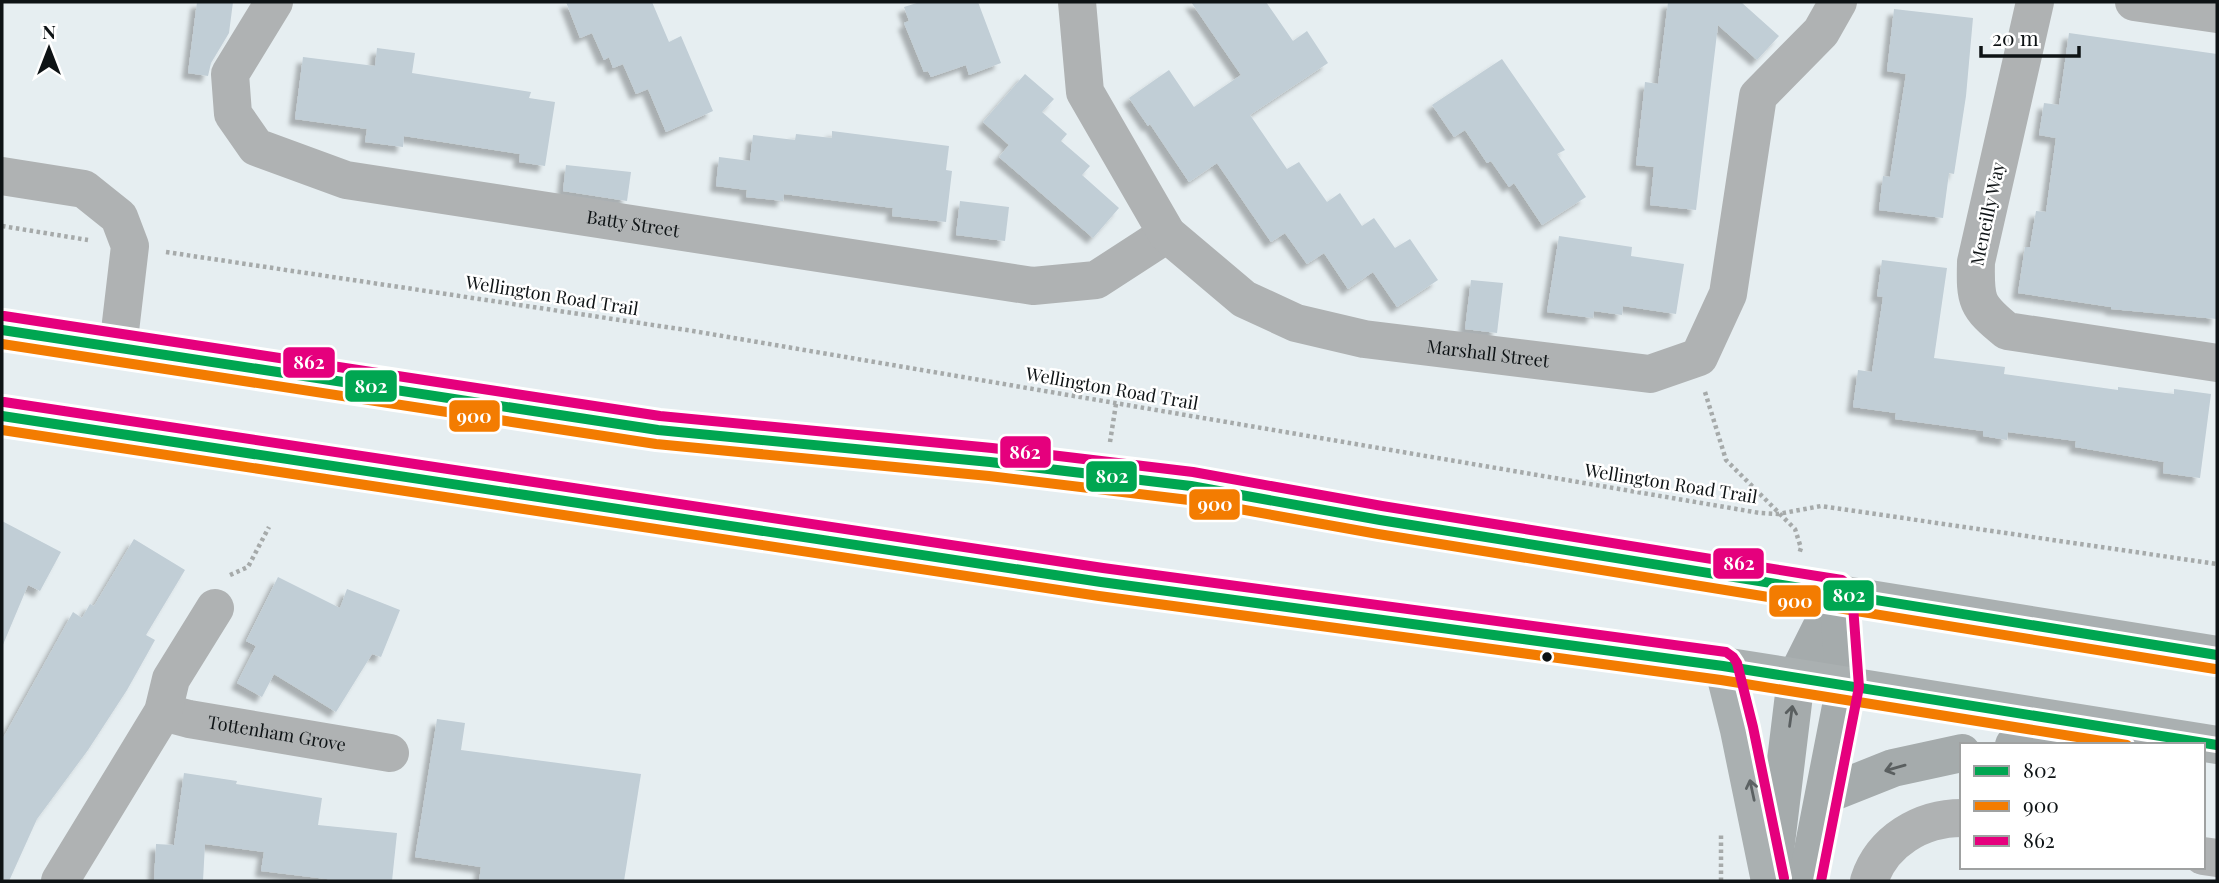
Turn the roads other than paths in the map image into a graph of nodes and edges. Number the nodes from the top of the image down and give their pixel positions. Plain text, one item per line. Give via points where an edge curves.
1 (274, 2) edge
2 (1077, 2) edge
3 (1838, 2) edge
4 (2035, 2) edge
5 (2134, 2) edge
6 (2217, 15) edge
7 (2, 176) edge
8 (1167, 234) junction
9 (2, 330) edge
10 (118, 348) junction
11 (2217, 363) edge
12 (2, 416) edge
13 (1838, 594) junction
14 (215, 608) road end
15 (2217, 655) edge
16 (1723, 666) junction
17 (1796, 678) junction
18 (1845, 686) junction
19 (163, 712) junction
20 (2118, 728) junction
21 (2026, 743) edge
22 (2217, 744) edge
23 (390, 753) dead end
24 (1960, 753) edge
25 (1825, 795) junction
26 (1960, 818) edge
27 (61, 881) edge
28 (1771, 881) edge
29 (1807, 881) edge
30 (1869, 881) edge

1 - 8 street, Batty Street via 230,74 233,114 256,147 345,180 1033,286 1096,280
2 - 8 street, Marshall Street via 1085,92
3 - 8 street, Marshall Street via 1821,32 1758,96 1728,294 1699,357 1650,374 1364,339 1296,323 1244,299
4 - 11 street, Meneilly Way via 1976,262 1975,294 1986,314 2007,331
5 - 6 street
7 - 10 street via 84,189 119,217 130,246
9 - 10 highway
10 - 13 highway via 658,430 990,461 1191,486
12 - 16 highway via 1101,582
13 - 15 highway
13 - 17 main road
13 - 18 main road
14 - 19 street via 171,679
16 - 17 highway
28 -> 16 highway
17 - 18 highway
28 -> 17 main road
18 - 20 highway
18 - 25 main road
19 - 23 street, Tottenham Grove
19 - 27 street
20 - 21 main road
20 - 22 highway
24 -> 25 main road via 1893,768
25 - 29 main road
26 - 30 street via 1907,832 1883,854

